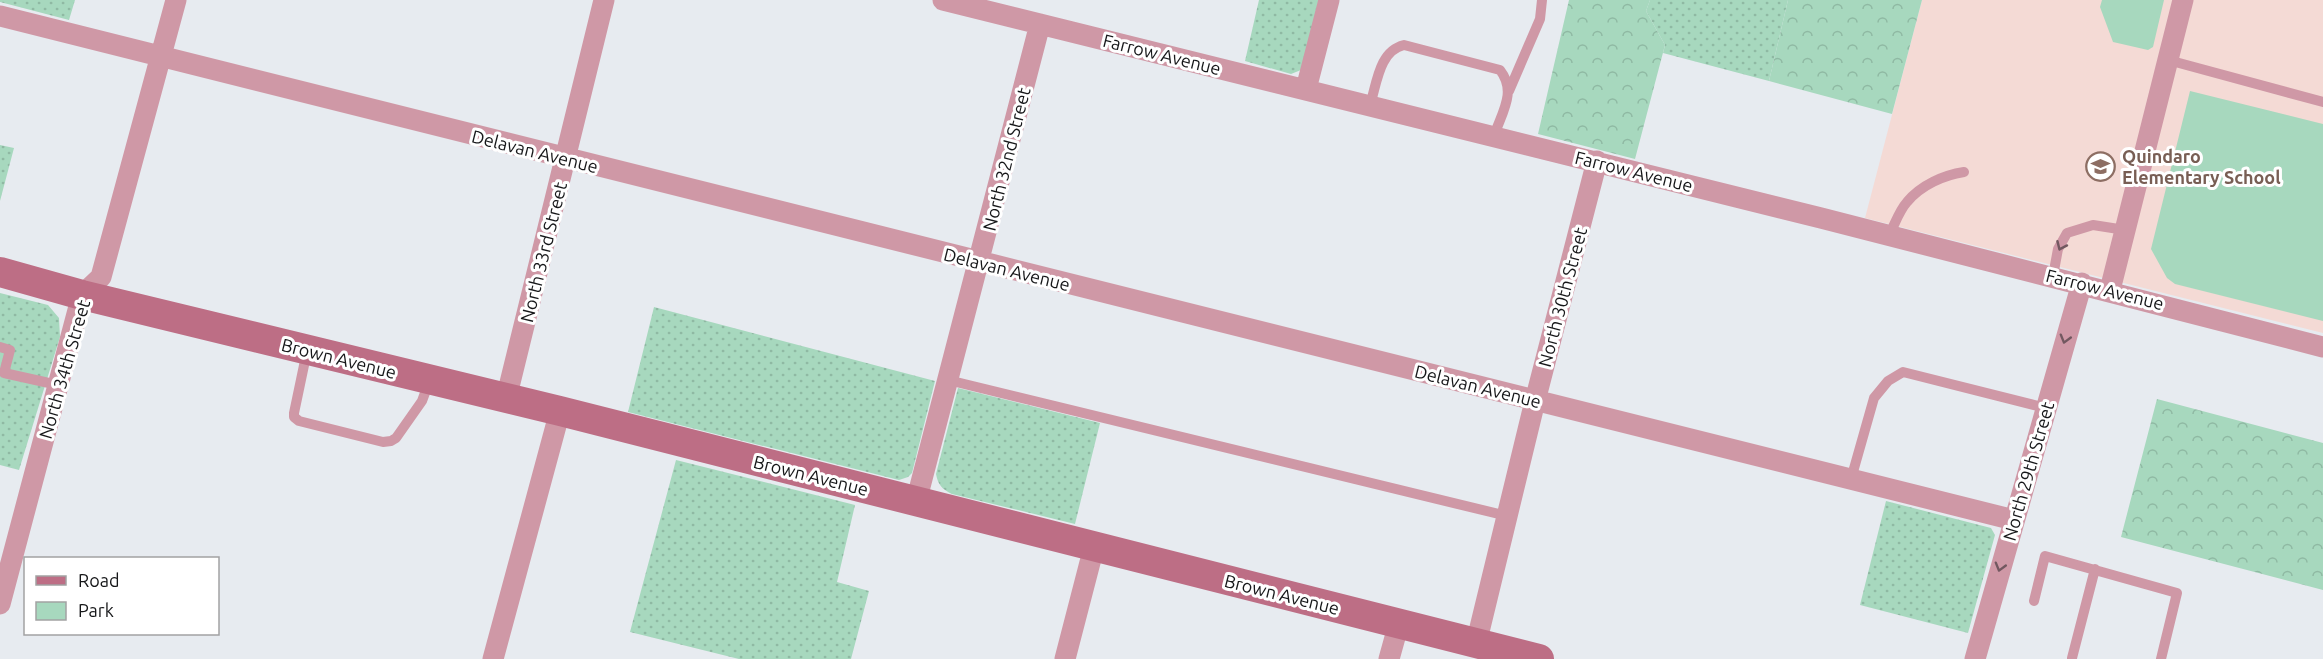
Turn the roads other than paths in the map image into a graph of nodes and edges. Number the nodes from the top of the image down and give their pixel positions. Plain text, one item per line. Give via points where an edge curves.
1 (176, 0) edge
2 (604, 0) edge
3 (943, 0) edge
4 (1329, 0) edge
5 (1542, 0) edge
6 (2182, 0) edge
7 (0, 16) edge
8 (1040, 24) junction
9 (161, 57) junction
10 (2168, 60) junction
11 (1306, 89) junction
12 (1509, 92) junction
13 (2323, 102) edge
14 (1370, 105) junction
15 (1494, 136) junction
16 (567, 159) junction
17 (1597, 161) junction
18 (1964, 172) dead end
19 (2125, 230) junction
20 (1889, 235) junction
21 (979, 262) junction
22 (0, 272) edge
23 (2053, 276) junction
24 (2082, 283) junction
25 (2110, 290) junction
26 (82, 295) junction
27 (2323, 347) edge
28 (0, 348) edge
29 (307, 350) junction
30 (430, 380) junction
31 (948, 380) junction
32 (58, 385) junction
33 (506, 399) junction
34 (1535, 401) junction
35 (2046, 408) junction
36 (560, 411) junction
37 (1851, 479) junction
38 (916, 502) junction
39 (1507, 516) junction
40 (2013, 520) junction
41 (1094, 547) junction
42 (2095, 569) junction
43 (2034, 601) dead end
44 (0, 604) edge
45 (1399, 623) junction
46 (1476, 644) junction
47 (2072, 658) edge
48 (493, 659) edge
49 (1065, 659) edge
50 (1389, 659) edge
51 (1539, 659) edge
52 (1975, 659) edge
53 (2161, 659) edge

1 - 9 street, North 34th Street
2 - 16 street, North 33rd Street
3 - 8 street, Farrow Avenue
4 - 11 street
5 - 12 lane via 1540,19
6 - 10 street
7 - 9 street, Delavan Avenue
8 - 11 street, Farrow Avenue
8 - 21 street, North 32nd Street
9 - 16 street, Delavan Avenue
9 - 26 street, North 34th Street via 101,277
10 - 13 lane
10 - 19 street
11 - 14 street, Farrow Avenue
12 - 14 lane via 1508,80 1500,70 1404,45 1394,47 1385,56
12 - 15 lane
14 - 15 street, Farrow Avenue
15 - 17 street, Farrow Avenue
16 - 21 street, Delavan Avenue
16 - 33 street, North 33rd Street
17 - 20 street, Farrow Avenue
17 - 34 street, North 30th Street
18 - 20 lane via 1948,174 1915,194 1905,203
19 -> 23 lane via 2093,225 2067,233 2058,249
19 - 25 street
20 - 23 street, Farrow Avenue
21 - 31 street, North 32nd Street
21 - 34 street, Delavan Avenue
22 - 26 main road, Brown Avenue
23 - 24 street, Farrow Avenue
24 - 25 street, Farrow Avenue
24 -> 35 street, North 29th Street
25 - 27 street, Farrow Avenue
26 - 29 main road, Brown Avenue
26 - 32 street, North 34th Street
28 - 32 lane via 10,350 4,373
29 - 30 main road, Brown Avenue
29 - 30 lane via 294,417 383,442 396,438 422,402
30 - 33 main road, Brown Avenue
31 - 38 street, North 32nd Street
31 - 39 lane
32 - 44 street, North 34th Street
33 - 36 main road, Brown Avenue
34 - 37 street, Delavan Avenue
34 - 39 street, North 30th Street
35 - 37 lane via 1903,372 1888,381 1874,398
35 - 40 street, North 29th Street
36 - 38 main road, Brown Avenue
36 - 48 street
37 - 40 street, Delavan Avenue
38 - 41 main road, Brown Avenue
39 - 46 street, North 30th Street
40 -> 52 street, North 29th Street
41 - 45 main road, Brown Avenue
41 - 49 street
42 - 43 lane via 2045,556
42 - 47 lane
42 - 53 lane via 2177,593
45 - 46 main road, Brown Avenue
45 - 50 street
46 - 51 main road, Brown Avenue

